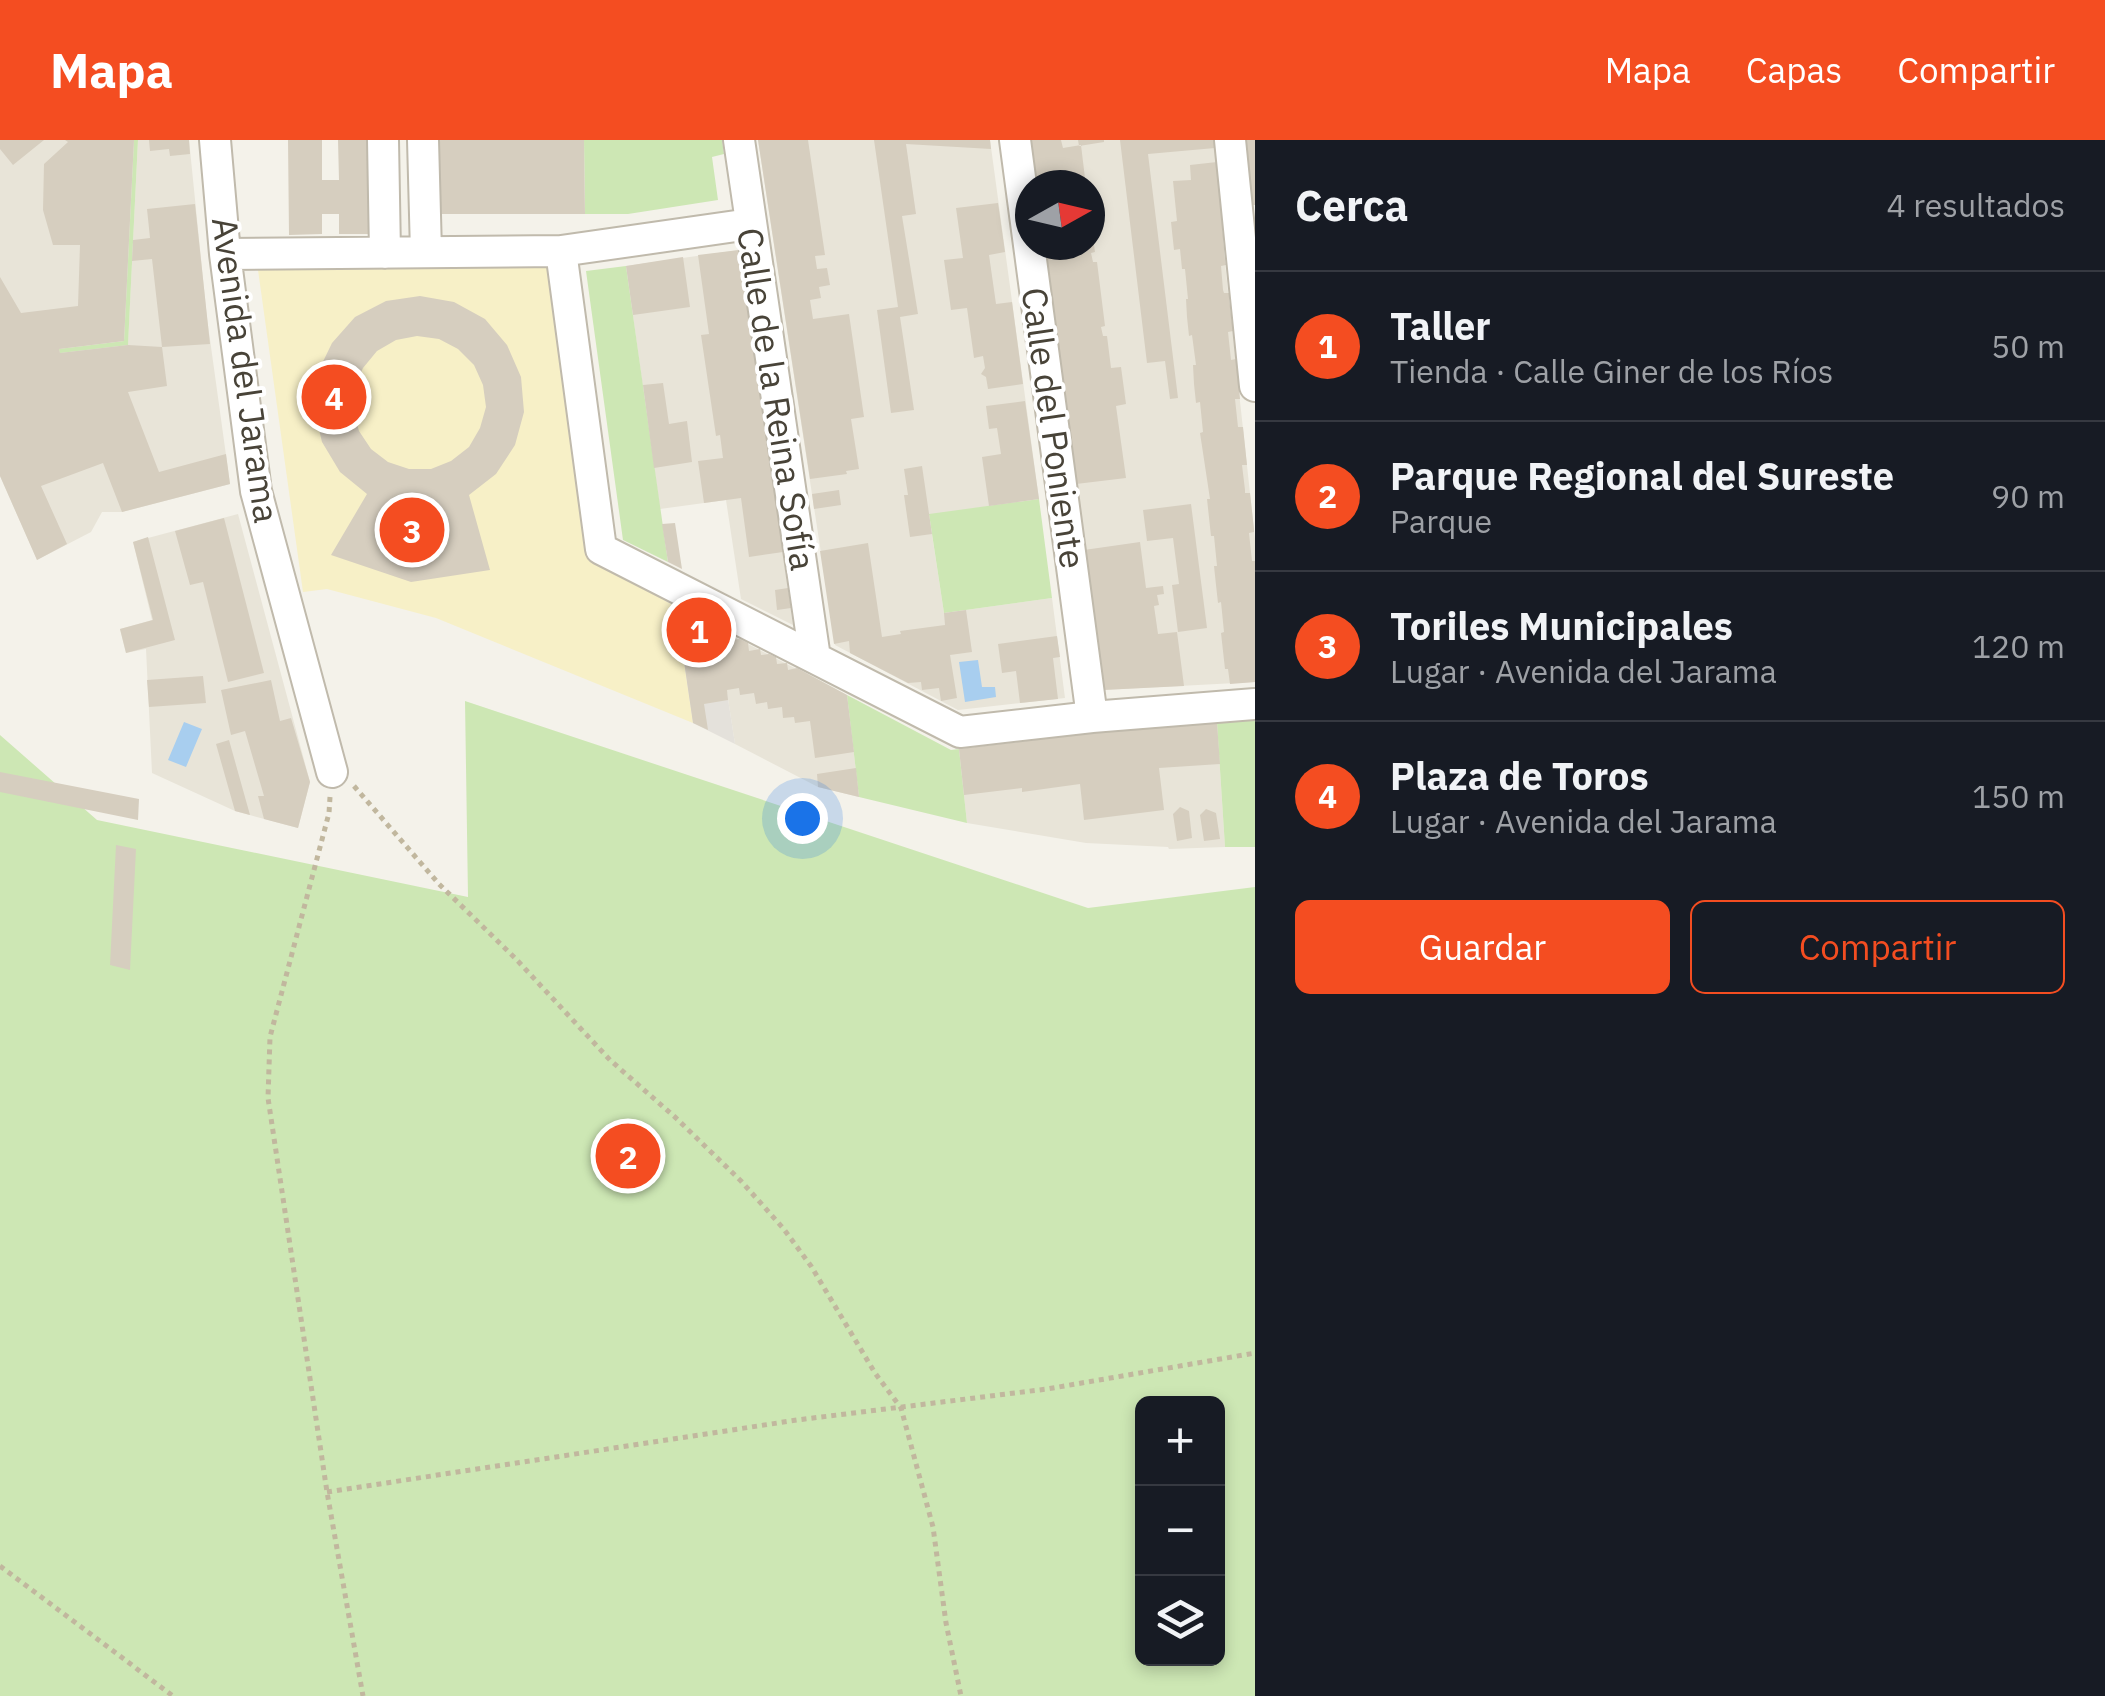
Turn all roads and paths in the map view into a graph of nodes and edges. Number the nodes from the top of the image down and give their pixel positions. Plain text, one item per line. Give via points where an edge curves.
1 (214, 140) edge
2 (383, 140) edge
3 (423, 140) edge
4 (739, 140) edge
5 (1015, 140) edge
6 (1230, 140) edge
7 (750, 224) junction
8 (561, 251) junction
9 (426, 252) junction
10 (385, 253) junction
11 (225, 254) junction
12 (1255, 386) edge
13 (815, 658) junction
14 (1255, 704) edge
15 (1092, 717) junction
16 (332, 772) junction
17 (1255, 1353) edge
18 (901, 1408) junction
19 (327, 1492) junction
20 (0, 1566) edge
21 (173, 1696) edge
22 (363, 1696) edge
23 (960, 1696) edge

1 - 11 street, Avenida del Jarama
2 - 10 street
3 - 9 street
4 - 7 street, Calle de la Reina Sofía
5 - 15 street, Calle del Poniente
6 - 12 street
7 - 8 street
7 - 13 street, Calle de la Reina Sofía
8 - 9 street
8 - 13 street via 601,549
9 - 10 street
10 - 11 street
11 - 16 street, Avenida del Jarama via 256,491
13 - 15 street via 960,732
14 - 15 street
16 - 18 path via 356,787 439,884 762,1205 811,1266
16 - 19 path via 330,813 270,1037 268,1098
17 - 18 path
18 - 19 path
18 - 23 path via 933,1527
19 - 22 path
20 - 21 path

